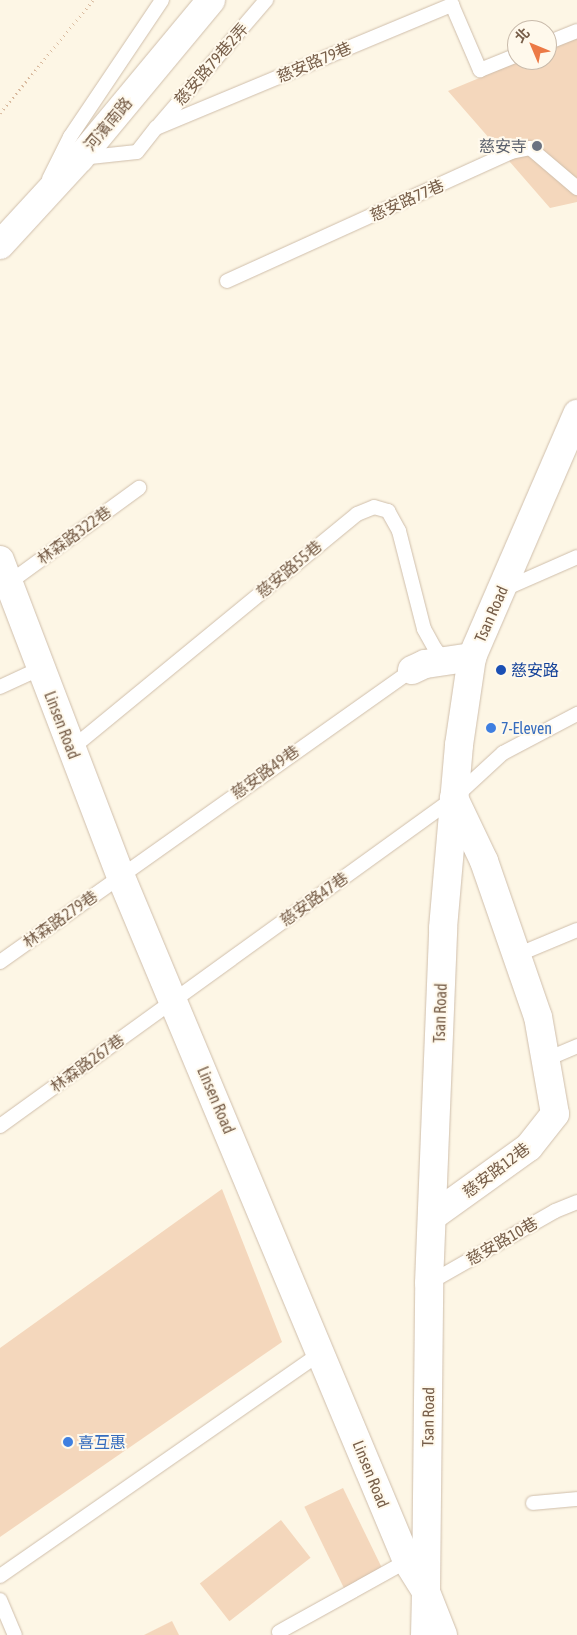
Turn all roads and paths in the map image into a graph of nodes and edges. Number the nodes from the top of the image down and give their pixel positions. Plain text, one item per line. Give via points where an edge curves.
1 (93, 0) edge
2 (162, 0) edge
3 (211, 0) edge
4 (266, 0) edge
5 (451, 2) edge
6 (577, 31) edge
7 (557, 39) edge
8 (507, 59) edge
9 (0, 114) edge
10 (156, 128) junction
11 (80, 158) junction
12 (577, 188) edge
13 (35, 207) junction
14 (0, 245) edge
15 (226, 281) dead end
16 (577, 414) edge
17 (139, 488) dead end
18 (577, 557) edge
19 (5, 571) edge
20 (502, 590) junction
21 (472, 657) junction
22 (445, 660) junction
23 (41, 668) junction
24 (412, 670) joint
25 (0, 687) edge
26 (577, 714) edge
27 (71, 749) junction
28 (454, 798) junction
29 (120, 877) junction
30 (577, 930) edge
31 (517, 955) junction
32 (0, 962) edge
33 (174, 1000) junction
34 (577, 1046) edge
35 (547, 1059) junction
36 (0, 1126) edge
37 (577, 1202) edge
38 (434, 1216) junction
39 (429, 1282) junction
40 (321, 1353) junction
41 (577, 1499) edge
42 (534, 1503) dead end
43 (407, 1561) junction
44 (0, 1576) edge
45 (426, 1592) junction
46 (0, 1600) edge
47 (280, 1632) dead end
48 (15, 1635) edge
49 (425, 1635) edge
50 (443, 1635) edge

1 - 9 path
2 - 13 lane via 70,137
3 - 11 street, 河濱南路
4 - 10 lane, 慈安路79巷2弄
5 - 8 lane, 慈安路79巷 via 480,70
5 - 10 lane, 慈安路79巷
6 - 7 lane
10 - 11 lane, 慈安路79巷 via 137,152
11 - 13 street, 河濱南路
12 - 15 lane, 慈安路77巷 via 530,148 511,152
13 - 14 street, 河濱南路
16 - 20 street, Tsan Road
17 - 19 lane, 林森路322巷
18 - 20 lane
19 - 23 street, Linsen Road
20 - 21 street, Tsan Road
21 - 22 street
21 - 28 street, Tsan Road
22 - 24 street
22 - 27 lane, 慈安路55巷 via 434,649 424,629 399,531 388,512 374,507 356,514
23 - 25 lane
23 - 27 street, Linsen Road
24 - 29 lane, 慈安路49巷
26 - 28 lane, 慈安路47巷 via 503,753
27 - 29 street, Linsen Road
28 - 31 street, 慈安路12巷 via 484,861
28 - 33 lane, 慈安路47巷
28 - 38 street, Tsan Road via 443,928
29 - 32 lane, 林森路279巷
29 - 33 street, Linsen Road
30 - 31 lane
31 - 35 street, 慈安路12巷 via 538,1017
33 - 36 lane, 林森路267巷
33 - 40 street, Linsen Road
34 - 35 lane
35 - 38 street, 慈安路12巷 via 555,1114 529,1147
37 - 39 lane, 慈安路10巷 via 555,1211
38 - 39 street, Tsan Road
39 - 45 street, Tsan Road
40 - 43 street, Linsen Road
40 - 44 lane
41 - 42 lane
43 - 45 street, Linsen Road
43 - 47 lane
45 - 49 street, Tsan Road
45 - 50 street, Linsen Road
46 - 48 lane

